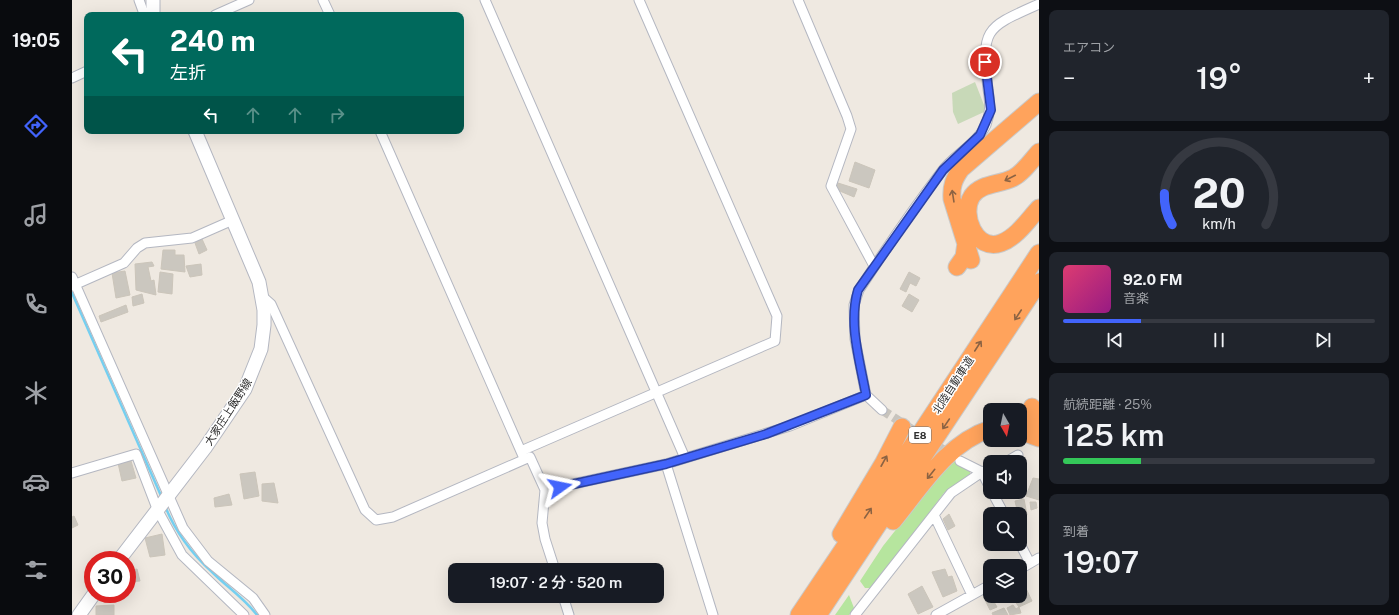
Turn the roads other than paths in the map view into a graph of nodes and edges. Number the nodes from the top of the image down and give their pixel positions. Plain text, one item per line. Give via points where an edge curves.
1 (138, 0) edge
2 (153, 0) edge
3 (249, 0) edge
4 (323, 0) edge
5 (485, 0) edge
6 (639, 0) edge
7 (798, 0) edge
8 (1039, 4) edge
9 (145, 12) edge
10 (151, 12) edge
11 (222, 12) edge
12 (329, 12) edge
13 (84, 72) edge
14 (72, 78) edge
15 (1039, 102) edge
16 (196, 134) edge
17 (381, 134) edge
18 (1039, 152) edge
19 (1039, 208) edge
20 (233, 220) junction
21 (1039, 253) edge
22 (964, 264) dead end
23 (874, 266) junction
24 (1039, 282) edge
25 (73, 283) edge
26 (262, 296) junction
27 (657, 394) junction
28 (866, 395) junction
29 (882, 410) tunnel mouth
30 (1027, 419) edge
31 (1027, 421) edge
32 (902, 427) dead end
33 (1039, 427) edge
34 (983, 432) edge
35 (1039, 438) edge
36 (149, 450) junction
37 (136, 454) junction
38 (522, 455) junction
39 (685, 458) junction
40 (960, 460) tunnel mouth
41 (666, 464) junction
42 (983, 470) edge
43 (72, 473) edge
44 (983, 473) edge
45 (545, 490) junction
46 (163, 504) junction
47 (934, 516) junction
48 (127, 551) edge
49 (1024, 551) edge
50 (1039, 558) edge
51 (553, 563) edge
52 (1030, 563) junction
53 (1027, 565) edge
54 (983, 589) edge
55 (972, 595) junction
56 (88, 603) edge
57 (566, 603) edge
58 (79, 615) edge
59 (244, 615) edge
60 (265, 615) edge
61 (570, 615) edge
62 (714, 615) edge
63 (792, 615) edge
64 (799, 615) edge
65 (818, 615) edge
66 (823, 615) edge
67 (855, 615) edge
68 (936, 615) edge

1 - 9 street
2 - 10 main road
3 - 11 street
4 - 12 street
5 - 27 street
6 - 27 street via 777,316 775,341
7 - 23 street via 851,129 831,186
8 - 23 street via 1001,21 988,34 985,62 991,110 986,124 980,135 943,170
13 - 14 street
22 -> 15 highway via 966,243 952,198 954,179 961,169
16 - 20 main road, 大家庄上飯野線
17 - 38 street
18 -> 19 highway via 1014,177 979,189 968,203 967,212 978,239 991,244 1000,243 1014,235
20 - 25 street via 192,238 145,243 124,263
20 - 26 main road, 大家庄上飯野線 via 255,271
64 -> 21 highway, 北陸自動車道 / E8
23 - 28 street via 858,290 854,305 855,339
24 -> 65 highway, 北陸自動車道 / E8
25 - 36 street
26 - 38 street via 271,304 365,510 376,520 393,517
26 - 46 main road, 大家庄上飯野線 via 264,335 254,371 245,390
27 - 38 street
27 - 39 street
28 - 29 street
28 - 39 street via 790,426
30 - 33 highway
31 - 35 highway
63 -> 32 highway via 867,491
34 -> 66 highway via 966,440 938,466 879,539
36 - 37 street
36 - 46 street
37 - 43 street
37 - 46 street
38 - 45 street via 530,457
39 - 41 street
40 - 42 street
41 - 45 street
41 - 62 street
44 - 47 street via 951,493
45 - 51 street via 542,523
46 - 48 main road, 大家庄上飯野線
46 - 59 street via 182,555
46 - 60 street via 208,561 253,598
47 - 55 street
47 - 67 street
49 - 52 street
50 - 52 street
52 - 53 street
54 - 55 street
55 - 68 street
56 - 58 main road
57 - 61 street

